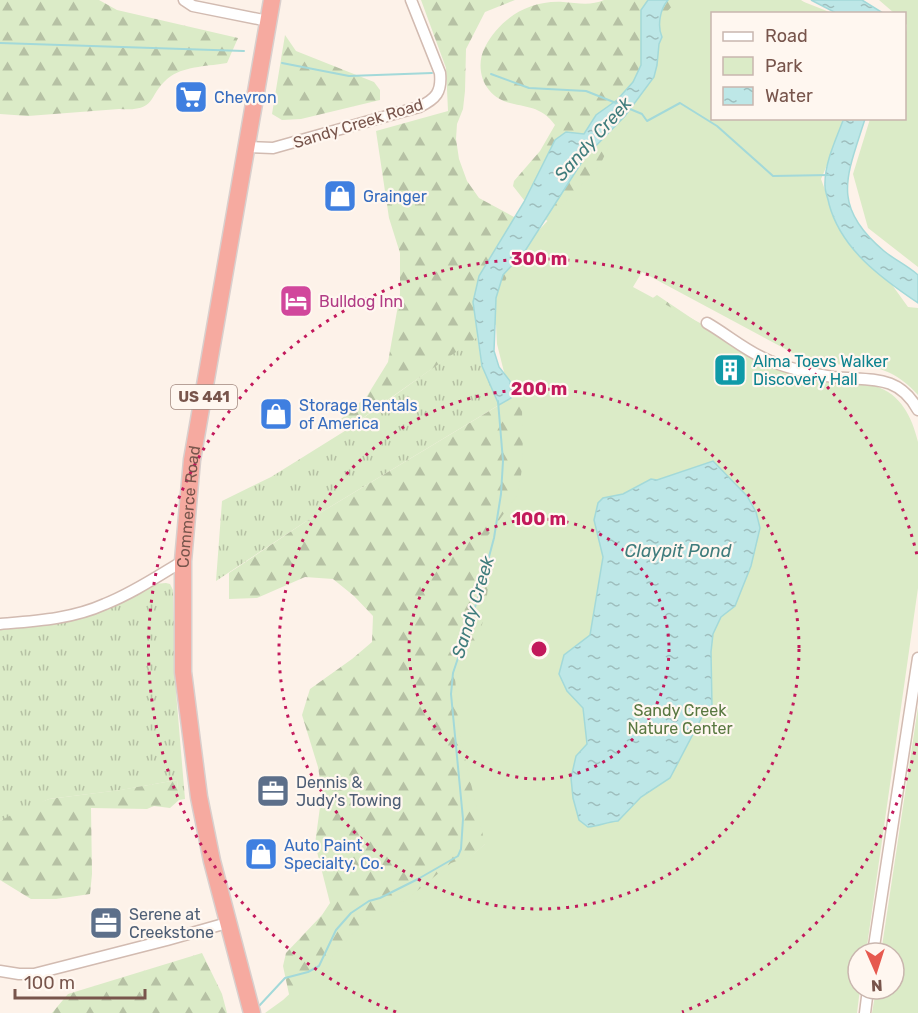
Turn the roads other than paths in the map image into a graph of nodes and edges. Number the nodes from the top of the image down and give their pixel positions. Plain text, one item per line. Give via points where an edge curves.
1 (184, 0) edge
2 (272, 0) edge
3 (411, 0) edge
4 (268, 21) junction
5 (247, 147) junction
6 (707, 323) dead end
7 (918, 411) edge
8 (183, 561) junction
9 (0, 624) edge
10 (918, 658) edge
11 (227, 922) junction
12 (875, 941) edge
13 (0, 971) edge
14 (252, 1013) edge

1 - 4 street via 194,6
2 - 4 highway, Commerce Road / US 441
3 - 5 street, Sandy Creek Road via 440,73 436,97 419,107 300,141 269,148
4 - 5 highway, Commerce Road / US 441
5 - 8 highway, Commerce Road / US 441 via 192,460
6 - 7 street via 750,352 783,365 812,374 890,382 912,399
8 - 9 street via 91,610
8 - 11 highway, Commerce Road / US 441 via 183,672 209,846
10 - 12 street
11 - 13 street via 34,974
11 - 14 highway, Commerce Road / US 441

